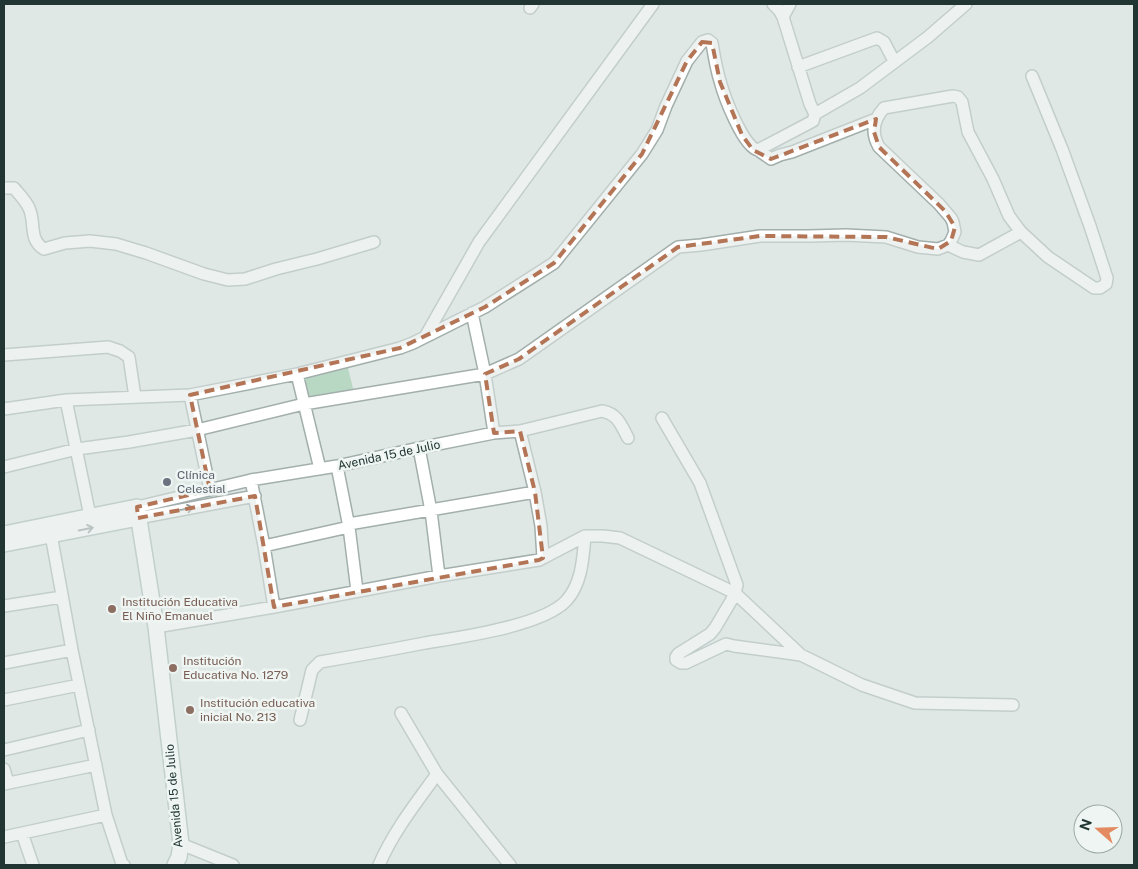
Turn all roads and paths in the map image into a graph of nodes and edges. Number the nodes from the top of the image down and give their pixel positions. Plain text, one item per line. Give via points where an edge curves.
1 (653, 4) edge
2 (773, 4) edge
3 (790, 4) edge
4 (966, 4) edge
5 (783, 18) junction
6 (894, 61) junction
7 (798, 67) junction
8 (1032, 76) dead end
9 (815, 114) junction
10 (876, 118) junction
11 (758, 150) junction
12 (4, 188) edge
13 (1021, 232) junction
14 (374, 242) dead end
15 (948, 245) junction
16 (472, 313) junction
17 (425, 337) junction
18 (4, 355) edge
19 (297, 374) junction
20 (485, 374) junction
21 (190, 396) junction
22 (134, 397) junction
23 (66, 400) junction
24 (304, 404) junction
25 (4, 409) edge
26 (662, 418) dead end
27 (197, 430) junction
28 (520, 431) junction
29 (494, 434) junction
30 (628, 438) dead end
31 (419, 448) junction
32 (76, 449) junction
33 (337, 466) junction
34 (4, 467) edge
35 (320, 469) junction
36 (252, 480) junction
37 (210, 490) junction
38 (535, 492) junction
39 (254, 496) junction
40 (431, 511) junction
41 (138, 513) junction
42 (90, 516) junction
43 (349, 526) junction
44 (50, 530) junction
45 (4, 534) edge
46 (585, 536) junction
47 (4, 544) edge
48 (264, 546) junction
49 (543, 558) junction
50 (439, 576) junction
51 (357, 591) junction
52 (735, 593) junction
53 (62, 597) junction
54 (4, 606) edge
55 (274, 607) junction
56 (156, 627) junction
57 (72, 650) junction
58 (801, 655) junction
59 (4, 663) edge
60 (79, 685) junction
61 (4, 700) edge
62 (1013, 705) dead end
63 (401, 714) dead end
64 (300, 720) dead end
65 (89, 730) junction
66 (4, 750) edge
67 (96, 765) junction
68 (4, 769) edge
69 (437, 774) junction
70 (6, 784) edge
71 (106, 815) junction
72 (22, 833) junction
73 (4, 837) edge
74 (181, 844) junction
75 (33, 865) edge
76 (122, 865) edge
77 (175, 865) edge
78 (233, 865) edge
79 (379, 865) edge
80 (510, 865) edge

1 - 17 street via 479,242
2 - 5 street
3 - 5 street
4 - 6 street
5 - 7 street
6 - 7 street via 884,42 878,38
6 - 9 street via 860,88
7 - 9 street
8 - 13 street via 1090,226 1107,278 1106,284 1094,288 1048,257
9 - 11 street via 813,121
10 - 11 street via 771,159
10 - 13 street via 884,108 952,96 960,99 968,132 1009,216
10 - 15 street via 874,137 879,147 939,204 953,222 954,237
11 - 16 street via 752,148 742,135 726,98 712,43 708,40 702,42 687,60 657,130 642,154 554,263
12 - 14 street via 14,188 30,209 34,238 44,249 90,240 116,244 228,280 245,279
13 - 15 street via 979,256
15 - 20 street via 938,249 918,247 886,237 846,235 760,236 678,247 519,359
16 - 17 street
16 - 20 street
17 - 19 street via 400,348
18 - 22 street via 108,347 129,357
19 - 21 street
19 - 24 street
20 - 24 street
20 - 29 street
21 - 22 street
21 - 27 street
22 - 23 street
23 - 25 street
23 - 32 street
24 - 27 street
24 - 35 street
26 - 52 street via 700,483 736,580
27 - 32 street
27 - 37 street
28 - 29 street, Avenida 15 de Julio
28 - 30 street, Avenida 15 de Julio via 602,411 615,416
28 - 38 street
29 - 31 street, Avenida 15 de Julio
31 - 33 street, Avenida 15 de Julio
31 - 40 street
32 - 34 street
32 - 42 street
33 - 35 street, Avenida 15 de Julio
33 - 43 street
35 - 36 street, Avenida 15 de Julio
36 - 37 street, Avenida 15 de Julio
36 - 39 street
37 - 41 street, Avenida 15 de Julio
38 - 40 street
38 - 49 street
41 -> 39 street, Avenida 15 de Julio
39 - 48 street
40 - 43 street
40 - 50 street
41 - 42 street, Avenida 15 de Julio
44 -> 41 street, Avenida 15 de Julio
41 - 56 street, Avenida 15 de Julio
42 - 44 street, Avenida 15 de Julio
43 - 48 street
43 - 51 street
44 - 45 street, Avenida 15 de Julio
44 - 47 street, Avenida 15 de Julio
44 - 53 street
46 - 49 street
46 - 52 street via 620,538
46 - 64 street via 580,574 572,592 559,606 518,625 320,662 312,670
48 - 55 street
49 - 50 street
50 - 51 street
51 - 55 street
52 - 58 street
52 - 58 street via 716,628 678,654 677,662 686,663 726,644
53 - 54 street
53 - 57 street
55 - 56 street
56 - 74 street, Avenida 15 de Julio
57 - 59 street
57 - 60 street
58 - 62 street via 862,685 915,703
60 - 61 street
60 - 65 street
63 - 69 street
65 - 66 street
65 - 67 street
67 - 70 street
67 - 71 street
68 - 70 street
69 - 79 street via 399,826
69 - 80 street
71 - 72 street
71 - 76 street
72 - 73 street
72 - 75 street
74 - 77 street, Avenida 15 de Julio
74 - 78 street

